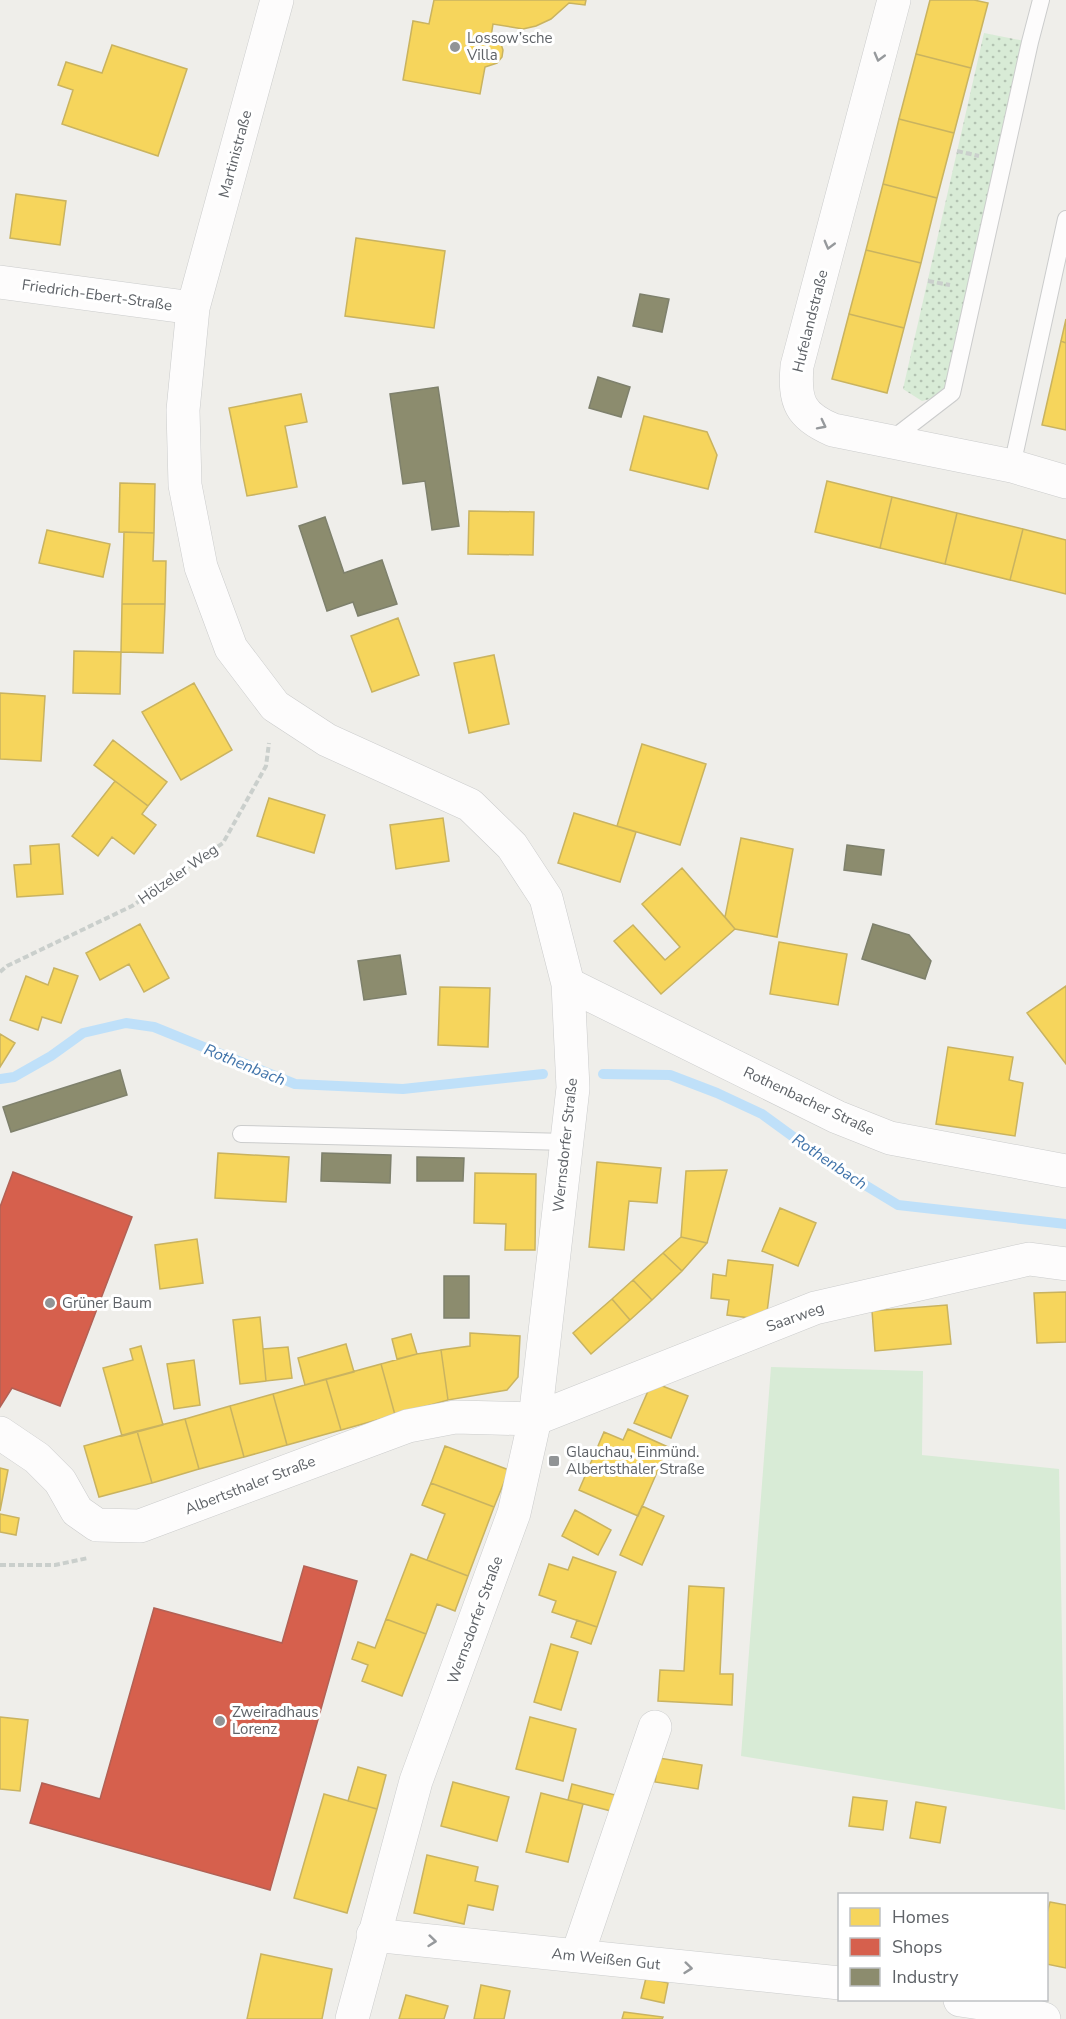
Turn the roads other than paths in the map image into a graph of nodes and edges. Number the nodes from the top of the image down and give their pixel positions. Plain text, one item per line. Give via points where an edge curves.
1 (277, 0) edge
2 (894, 0) edge
3 (1041, 0) edge
4 (1066, 219) edge
5 (0, 282) edge
6 (193, 308) junction
7 (890, 441) junction
8 (1012, 466) junction
9 (1066, 482) edge
10 (568, 984) junction
11 (241, 1134) dead end
12 (567, 1142) junction
13 (1066, 1171) edge
14 (1066, 1264) edge
15 (534, 1419) junction
16 (0, 1433) edge
17 (655, 1727) dead end
18 (373, 1935) junction
19 (577, 1956) junction
20 (838, 1983) edge
21 (967, 2001) edge
22 (352, 2019) edge
23 (1044, 2019) edge

1 - 6 street, Martinistraße
2 -> 7 street, Hufelandstraße via 797,366 795,388 803,410 815,423
3 - 7 lane via 952,393
4 - 8 lane
5 - 6 street, Friedrich-Ebert-Straße
6 - 10 street, Wernsdorfer Straße via 183,410 184,474 201,567 231,648 275,706 327,740 470,805 512,846 546,898
7 - 8 street, Hufelandstraße
8 - 9 street, Hufelandstraße
10 - 12 street, Wernsdorfer Straße via 573,1088
10 - 13 street, Rothenbacher Straße via 837,1117 890,1138
11 - 12 lane
12 - 15 street, Wernsdorfer Straße
14 - 15 street, Saarweg via 1029,1259 815,1308
15 - 16 street, Albertsthaler Straße via 455,1418 408,1426 140,1526 97,1525 77,1511 60,1481 37,1458
15 - 18 street, Wernsdorfer Straße via 514,1514 416,1780
17 - 19 street
18 -> 19 street, Am Weißen Gut
18 - 22 street, Wernsdorfer Straße
19 -> 20 street, Am Weißen Gut
21 - 23 street via 1002,2006

